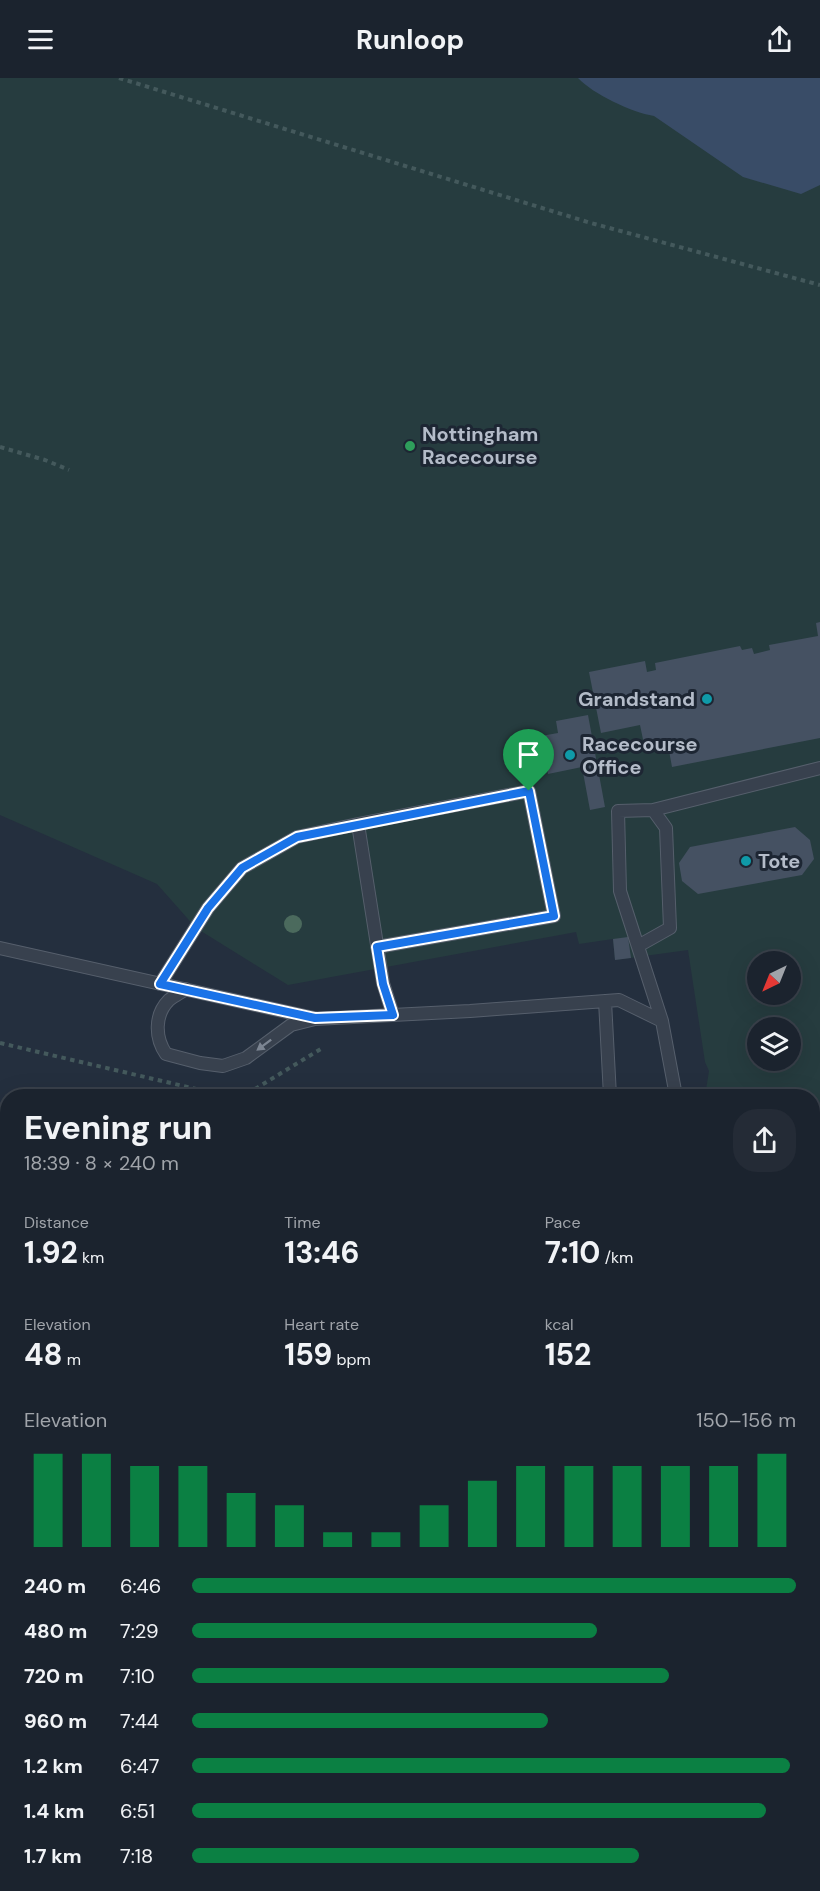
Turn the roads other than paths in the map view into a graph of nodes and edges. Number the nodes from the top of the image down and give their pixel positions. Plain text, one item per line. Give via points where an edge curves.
1 (820, 768) edge
2 (653, 810) junction
3 (358, 824) junction
4 (638, 946) junction
5 (377, 947) junction
6 (0, 948) edge
7 (160, 984) junction
8 (186, 989) junction
9 (605, 1001) junction
10 (393, 1015) junction
11 (315, 1018) junction
12 (662, 1021) junction
13 (610, 1089) edge
14 (675, 1089) edge

1 - 2 lane
2 - 4 lane via 666,828 670,928
2 - 4 lane via 618,811 620,891
3 - 5 lane
3 - 5 lane via 529,791 554,916
3 - 7 lane via 297,837 242,868 208,908
4 - 12 lane
5 - 10 lane
6 - 7 lane
7 - 8 lane
8 - 11 lane
11 -> 8 lane via 291,1025 246,1058 223,1066 200,1063 166,1054 159,1043 160,1015 168,1001
9 - 10 lane
9 - 12 lane via 619,1000
9 - 13 lane
10 - 11 lane
12 - 14 lane

